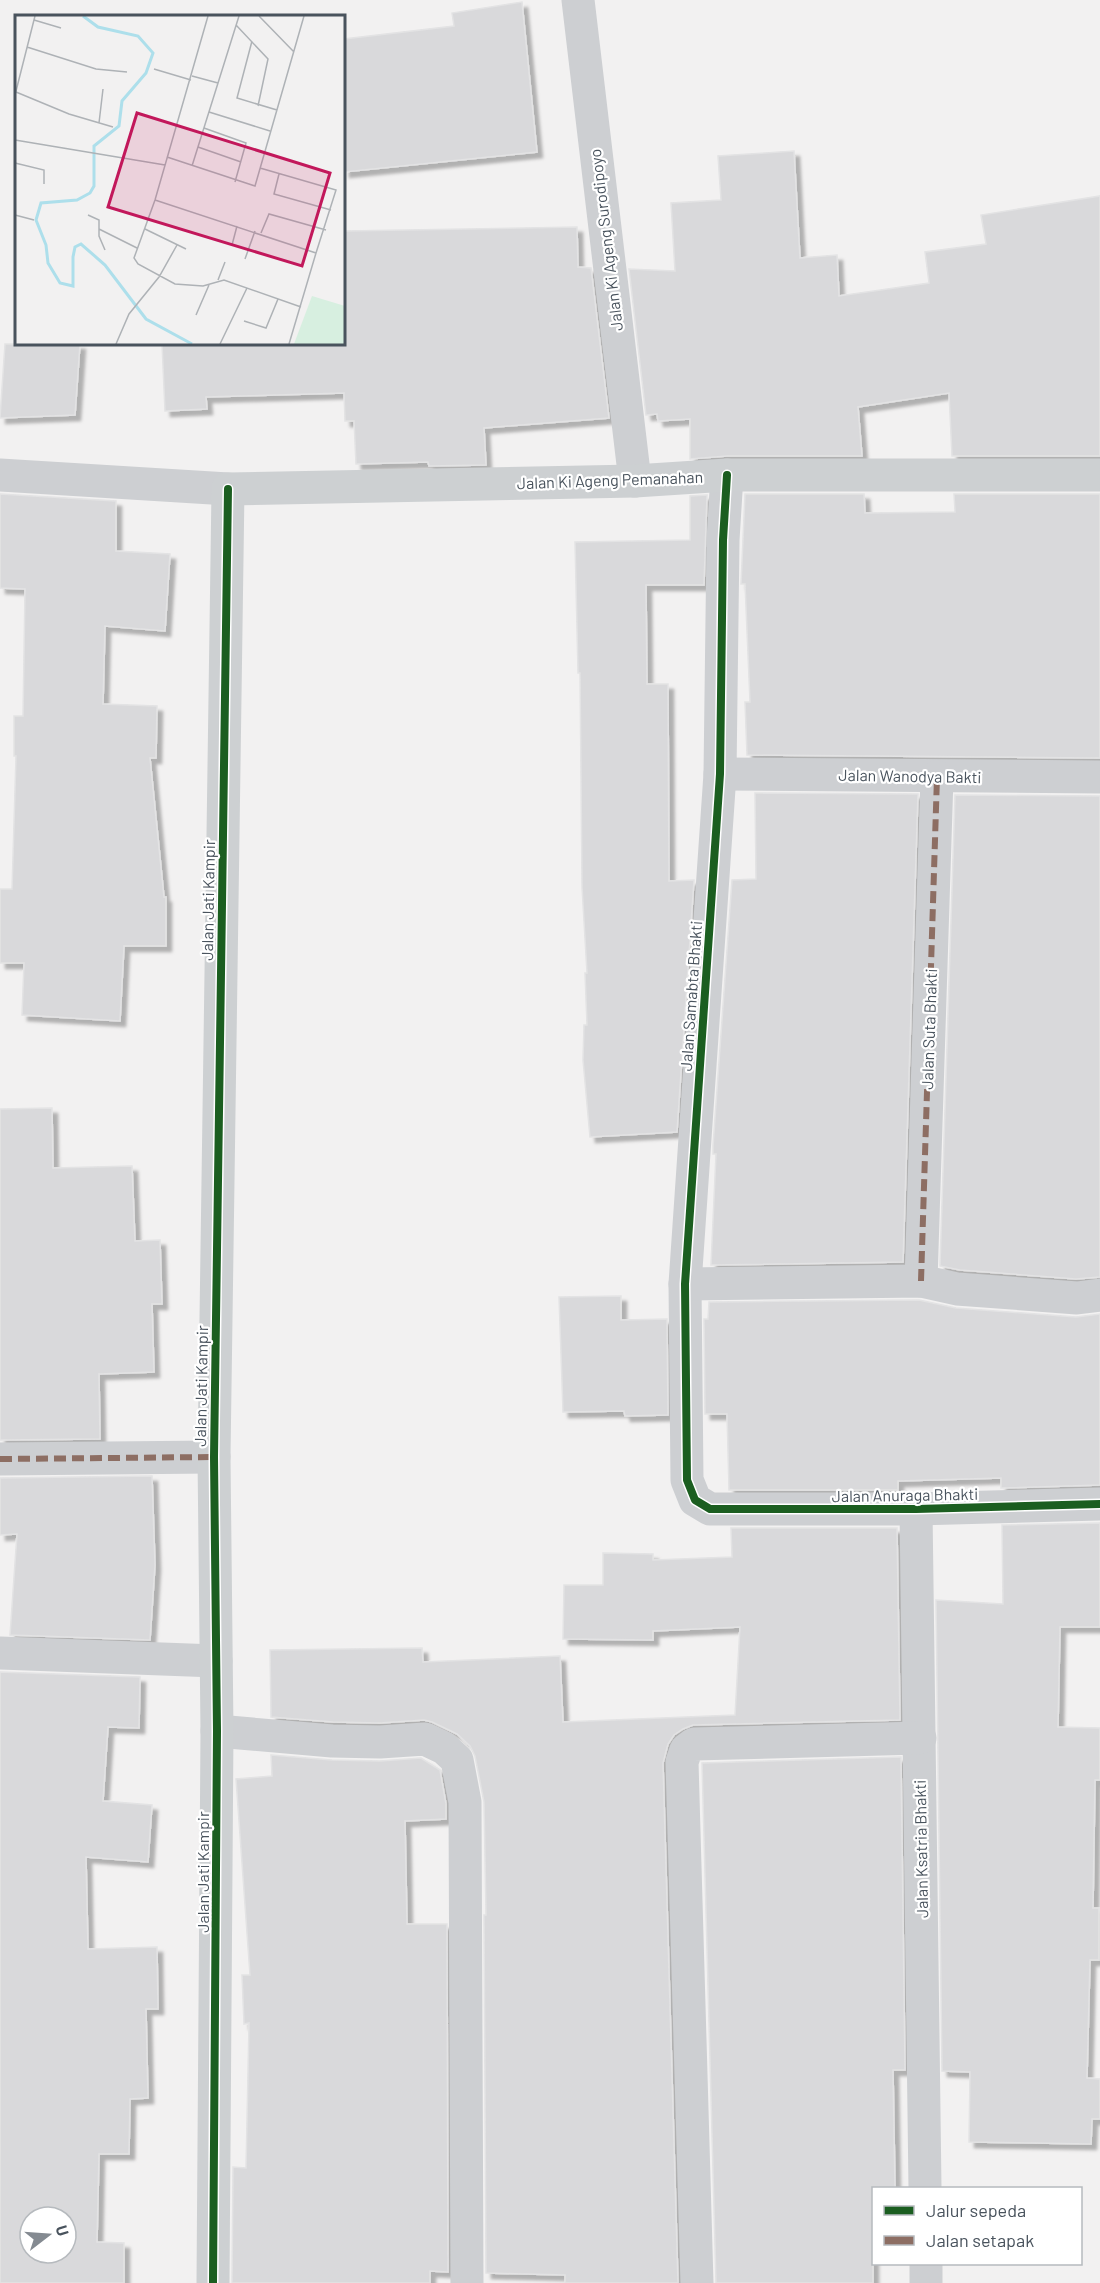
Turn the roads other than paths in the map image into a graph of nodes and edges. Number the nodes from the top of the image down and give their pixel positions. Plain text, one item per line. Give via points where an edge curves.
1 (578, 0) edge
2 (0, 474) edge
3 (727, 475) junction
4 (1100, 475) edge
5 (635, 481) junction
6 (228, 489) junction
7 (720, 774) junction
8 (937, 777) junction
9 (1100, 777) edge
10 (921, 1281) junction
11 (685, 1284) junction
12 (1100, 1295) edge
13 (214, 1457) junction
14 (0, 1459) edge
15 (1100, 1504) edge
16 (710, 1509) joint
17 (916, 1509) junction
18 (0, 1653) edge
19 (216, 1660) junction
20 (217, 1731) junction
21 (920, 1738) junction
22 (925, 2187) edge
23 (926, 2265) edge
24 (213, 2283) edge
25 (467, 2283) edge
26 (696, 2283) edge
27 (926, 2283) edge

1 - 5 street, Jalan Ki Ageng Surodipoyo
2 - 6 street
3 - 4 street, Jalan Ki Ageng Pemanahan
3 - 5 street, Jalan Ki Ageng Pemanahan
3 - 7 street, Jalan Samabta Bhakti
5 - 6 street, Jalan Ki Ageng Pemanahan
6 - 13 street, Jalan Jati Kampir
7 - 8 street, Jalan Wanodya Bakti
7 - 11 street, Jalan Samabta Bhakti
8 - 9 street, Jalan Wanodya Bakti
8 - 10 street, Jalan Suta Bhakti
10 - 11 street
10 - 12 street via 957,1289 1077,1298
11 - 16 street, Jalan Samabta Bhakti via 687,1480 695,1500
13 - 14 street
13 - 19 street, Jalan Jati Kampir
15 - 17 street, Jalan Anuraga Bhakti
16 - 17 street, Jalan Anuraga Bhakti
17 - 21 street, Jalan Ksatria Bhakti
18 - 19 street
19 - 20 street, Jalan Jati Kampir
20 - 24 street, Jalan Jati Kampir
20 - 25 street via 332,1741 425,1739 457,1760 465,1802
21 - 22 street, Jalan Ksatria Bhakti
21 - 26 street via 694,1744 686,1750 682,1762
23 - 27 street

